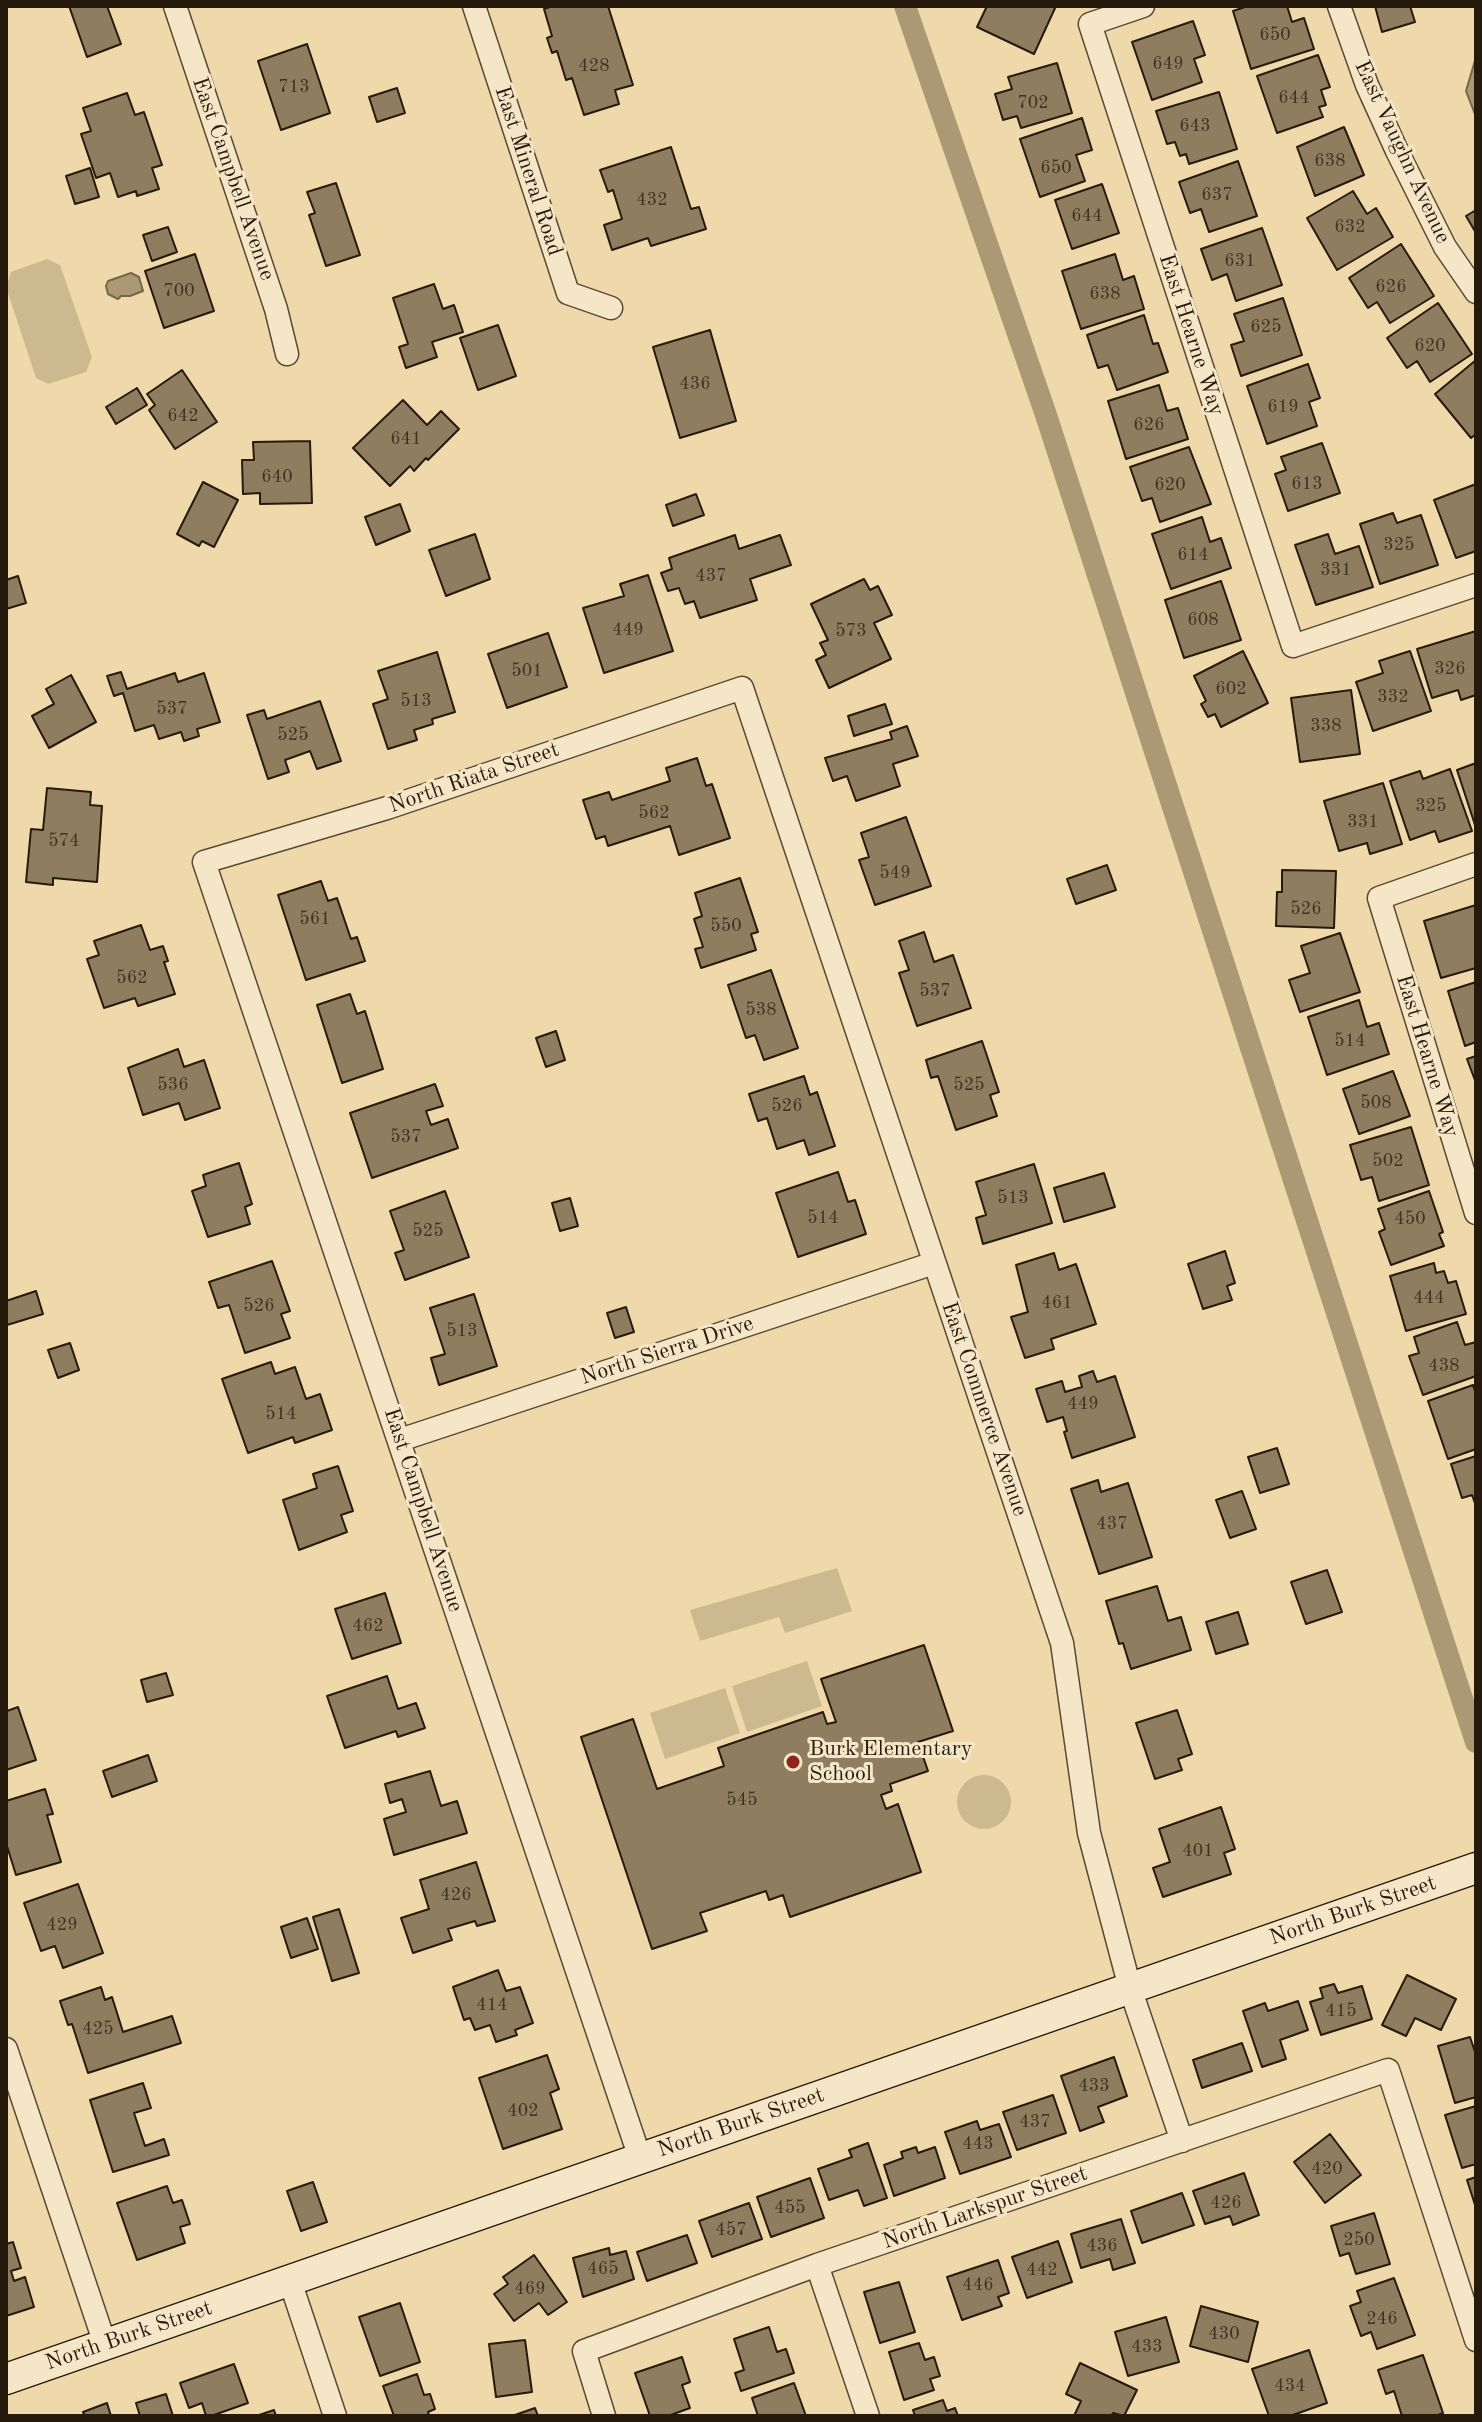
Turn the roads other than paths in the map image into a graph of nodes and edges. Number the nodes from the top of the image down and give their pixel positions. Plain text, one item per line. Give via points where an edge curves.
1 (175, 6) edge
2 (474, 6) edge
3 (1143, 6) edge
4 (1339, 6) edge
5 (1476, 292) edge
6 (611, 308) dead end
7 (287, 354) dead end
8 (1476, 585) edge
9 (742, 688) joint
10 (204, 862) joint
11 (1476, 864) edge
12 (1476, 1213) edge
13 (934, 1263) junction
14 (400, 1440) junction
15 (1476, 1868) edge
16 (1130, 1988) junction
17 (6, 2049) edge
18 (1182, 2141) junction
19 (640, 2158) junction
20 (817, 2265) junction
21 (290, 2281) junction
22 (1476, 2340) edge
23 (105, 2344) junction
24 (6, 2379) edge
25 (335, 2416) edge
26 (604, 2416) edge
27 (868, 2416) edge

1 - 7 street, East Campbell Avenue
2 - 6 street, East Mineral Road via 568,293
3 - 8 street, East Hearne Way via 1090,24 1293,646
4 - 5 street, East Vaughn Avenue via 1397,151 1445,247
9 - 10 street, North Riata Street via 387,808
9 - 13 street, East Commerce Avenue
10 - 14 street, East Campbell Avenue
11 - 12 street, East Hearne Way via 1379,898
13 - 14 street, North Sierra Drive
13 - 16 street, East Commerce Avenue via 1062,1643 1089,1833
14 - 19 street, East Campbell Avenue
15 - 16 street, North Burk Street
16 - 18 street, East Commerce Avenue
16 - 19 street, North Burk Street
17 - 23 street
18 - 20 street, North Larkspur Street
18 - 22 street, North Larkspur Street via 1388,2070
19 - 21 street, North Burk Street
20 - 26 street, North Larkspur Street via 584,2351
20 - 27 street
21 - 23 street, North Burk Street
21 - 25 street
23 - 24 street, North Burk Street

